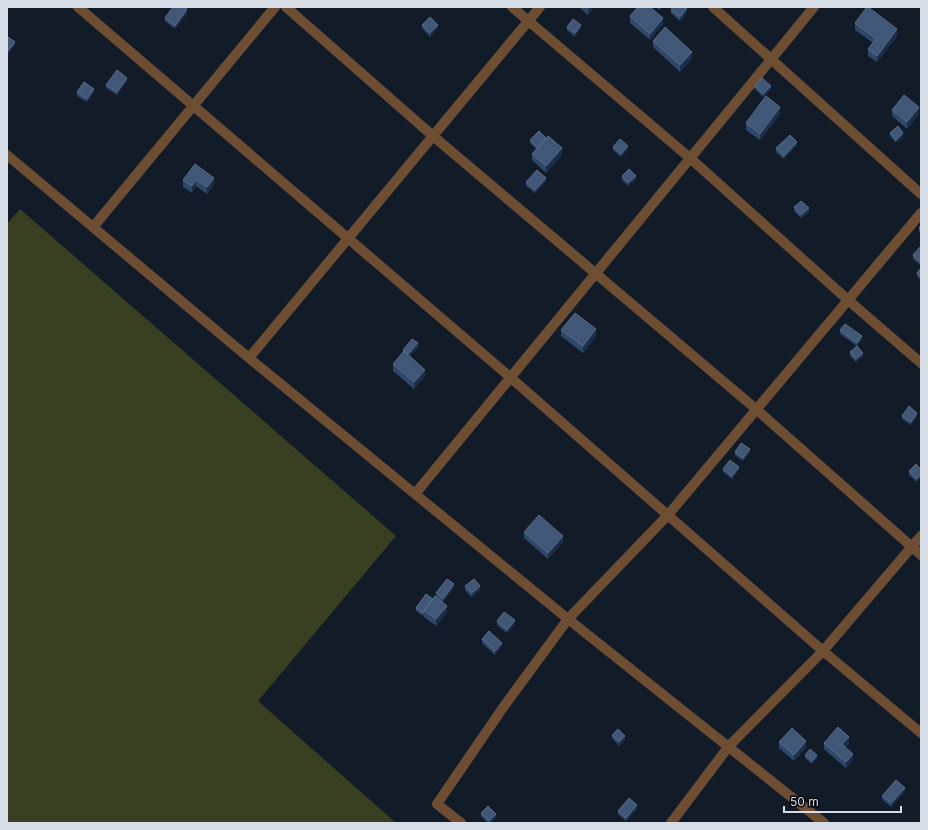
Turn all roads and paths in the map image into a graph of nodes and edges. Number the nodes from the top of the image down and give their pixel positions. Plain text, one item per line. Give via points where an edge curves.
1 (78, 7) edge
2 (275, 7) edge
3 (286, 7) edge
4 (512, 7) edge
5 (540, 7) edge
6 (713, 7) edge
7 (814, 7) edge
8 (528, 21) junction
9 (772, 59) junction
10 (194, 106) junction
11 (433, 136) junction
12 (7, 155) edge
13 (690, 158) junction
14 (921, 194) edge
15 (921, 213) edge
16 (94, 226) junction
17 (347, 239) junction
18 (596, 273) junction
19 (848, 300) junction
20 (249, 358) junction
21 (921, 364) edge
22 (510, 377) junction
23 (756, 409) junction
24 (415, 494) junction
25 (668, 515) junction
26 (921, 536) edge
27 (912, 547) junction
28 (921, 555) edge
29 (568, 619) junction
30 (823, 651) junction
31 (921, 733) edge
32 (729, 746) junction
33 (461, 823) edge
34 (671, 823) edge
35 (824, 823) edge

1 - 10 street
2 - 10 street
3 - 11 street
4 - 8 street
5 - 8 street
6 - 9 street
7 - 9 street
8 - 11 street
8 - 13 street
9 - 13 street
9 - 14 street
10 - 16 street
10 - 17 street
11 - 17 street
11 - 18 street
12 - 16 street
13 - 18 street
13 - 19 street
15 - 19 street
16 - 20 street
17 - 20 street
17 - 22 street
18 - 22 street
18 - 23 street
19 - 21 street
19 - 23 street
20 - 24 street
22 - 24 street
22 - 25 street
23 - 25 street
23 - 27 street
24 - 29 street
25 - 29 street
25 - 30 street
26 - 27 street
27 - 28 street
27 - 30 street
29 - 32 street
29 - 33 street via 437,804
30 - 31 street
30 - 32 street
32 - 34 street
32 - 35 street

